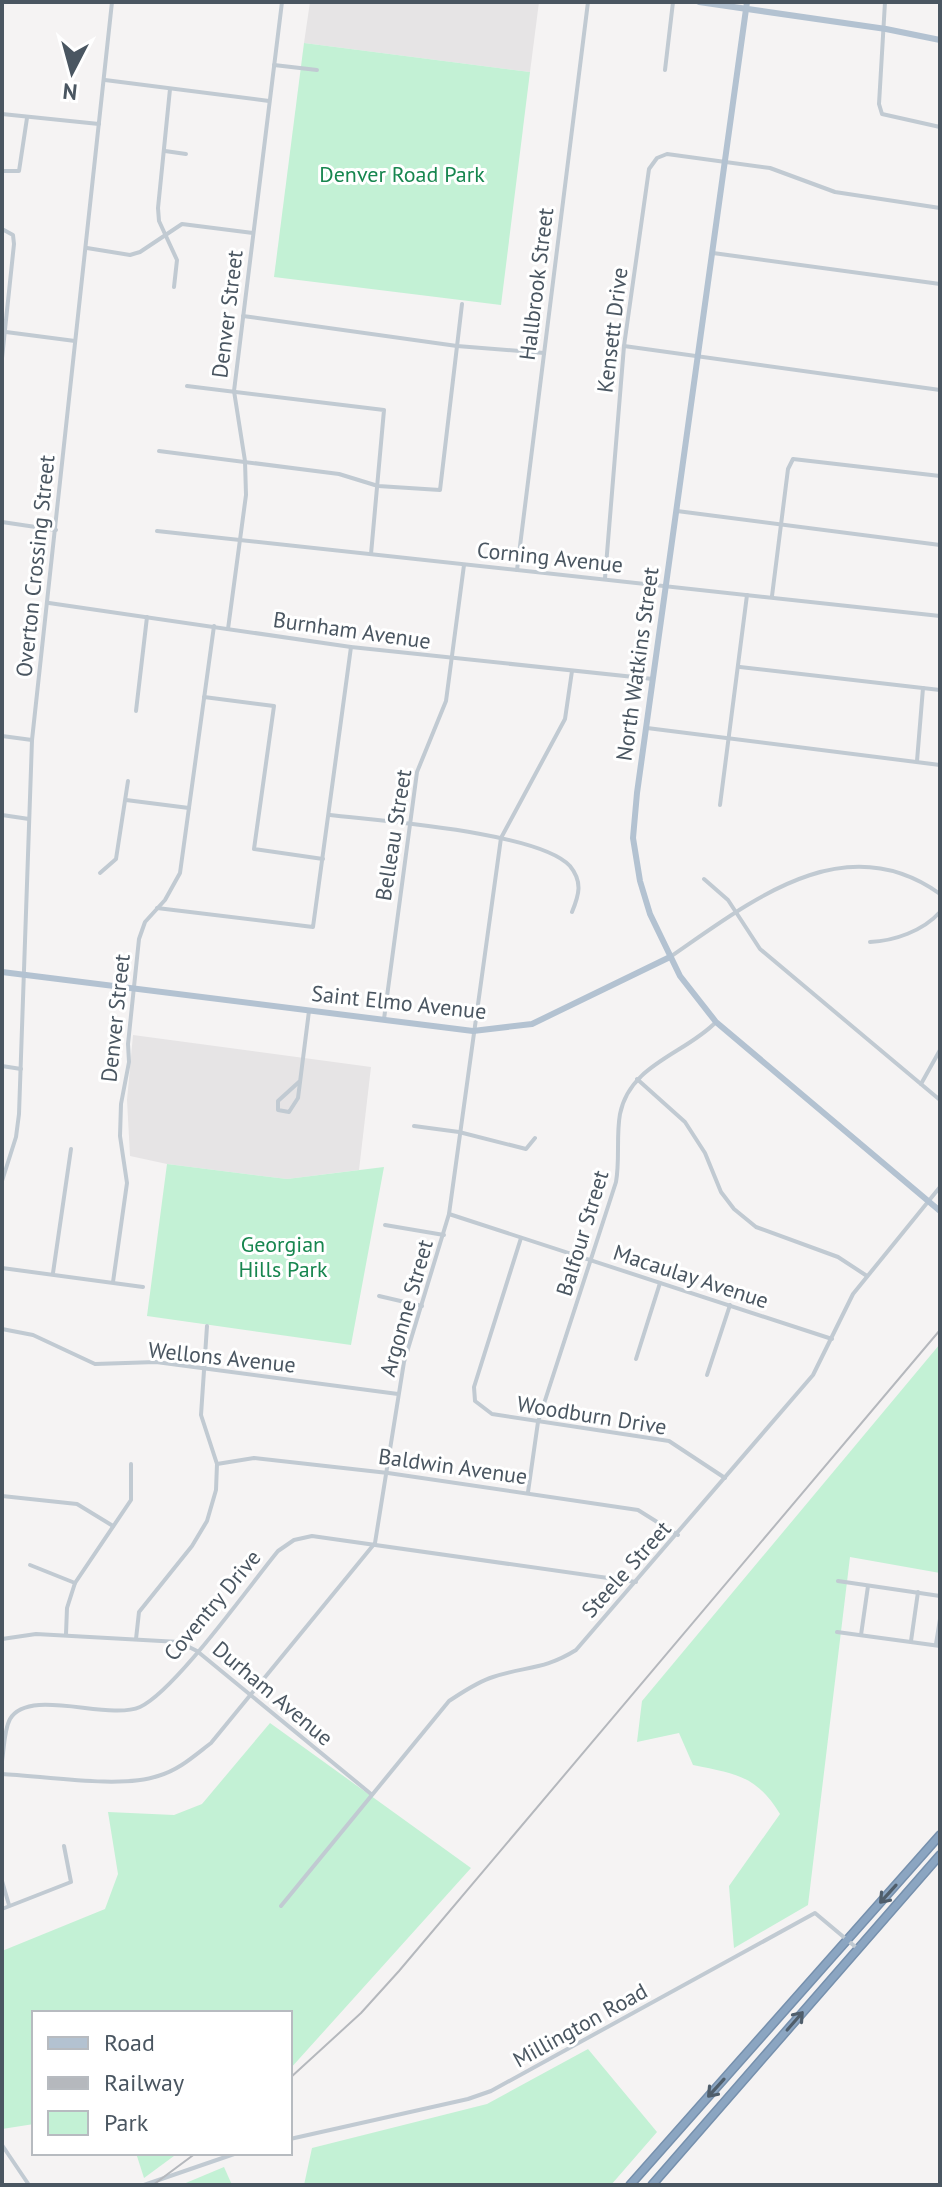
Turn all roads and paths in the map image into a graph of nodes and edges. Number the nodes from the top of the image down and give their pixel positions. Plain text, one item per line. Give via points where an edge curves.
1 (112, 2) edge
2 (282, 2) edge
3 (588, 2) edge
4 (673, 2) edge
5 (699, 2) edge
6 (885, 2) edge
7 (747, 5) edge
8 (886, 29) junction
9 (940, 40) edge
10 (274, 65) junction
11 (317, 70) dead end
12 (665, 70) dead end
13 (104, 80) junction
14 (170, 89) junction
15 (269, 101) junction
16 (2, 114) edge
17 (27, 118) junction
18 (99, 124) junction
19 (940, 127) edge
20 (165, 151) junction
21 (186, 154) dead end
22 (725, 162) junction
23 (2, 171) edge
24 (940, 208) edge
25 (2, 229) edge
26 (167, 231) junction
27 (253, 233) junction
28 (87, 248) junction
29 (710, 253) junction
30 (940, 284) edge
31 (2, 286) edge
32 (9, 287) junction
33 (174, 287) dead end
34 (462, 304) dead end
35 (243, 316) junction
36 (6, 332) junction
37 (75, 341) junction
38 (3, 346) edge
39 (457, 346) junction
40 (624, 346) junction
41 (544, 353) junction
42 (698, 356) junction
43 (2, 358) edge
44 (187, 386) dead end
45 (940, 390) edge
46 (234, 391) junction
47 (159, 451) dead end
48 (245, 461) junction
49 (940, 476) edge
50 (378, 486) junction
51 (676, 511) junction
52 (2, 522) edge
53 (781, 523) junction
54 (56, 530) junction
55 (157, 531) dead end
56 (240, 541) junction
57 (940, 545) edge
58 (371, 554) junction
59 (464, 565) junction
60 (517, 570) junction
61 (605, 578) junction
62 (667, 586) junction
63 (747, 595) junction
64 (772, 596) junction
65 (48, 603) junction
66 (940, 616) edge
67 (147, 617) junction
68 (214, 626) junction
69 (228, 629) junction
70 (351, 647) junction
71 (452, 659) junction
72 (739, 666) junction
73 (572, 671) junction
74 (653, 679) junction
75 (923, 688) junction
76 (940, 690) edge
77 (204, 697) junction
78 (136, 711) dead end
79 (647, 728) junction
80 (2, 736) edge
81 (729, 739) junction
82 (32, 740) junction
83 (917, 762) junction
84 (940, 765) edge
85 (128, 781) dead end
86 (126, 800) junction
87 (720, 805) dead end
88 (189, 808) junction
89 (2, 815) edge
90 (329, 815) junction
91 (29, 819) junction
92 (408, 825) junction
93 (501, 838) junction
94 (323, 859) junction
95 (100, 873) dead end
96 (704, 879) dead end
97 (940, 894) edge
98 (157, 908) junction
99 (572, 912) dead end
100 (736, 912) junction
101 (940, 912) edge
102 (870, 942) dead end
103 (670, 957) junction
104 (2, 972) edge
105 (24, 975) junction
106 (132, 989) junction
107 (309, 1011) junction
108 (384, 1019) junction
109 (716, 1022) junction
110 (473, 1031) junction
111 (940, 1050) edge
112 (2, 1066) edge
113 (21, 1069) junction
114 (637, 1079) junction
115 (300, 1081) junction
116 (921, 1084) junction
117 (940, 1100) edge
118 (414, 1126) dead end
119 (459, 1132) junction
120 (535, 1138) dead end
121 (71, 1149) dead end
122 (2, 1181) edge
123 (940, 1187) edge
124 (928, 1201) junction
125 (940, 1211) edge
126 (449, 1214) junction
127 (385, 1225) dead end
128 (444, 1235) junction
129 (521, 1238) junction
130 (591, 1260) junction
131 (2, 1268) edge
132 (53, 1275) junction
133 (867, 1276) junction
134 (113, 1282) junction
135 (660, 1283) junction
136 (143, 1287) dead end
137 (379, 1296) dead end
138 (730, 1305) junction
139 (422, 1306) junction
140 (207, 1326) dead end
141 (2, 1329) edge
142 (832, 1339) junction
143 (636, 1359) dead end
144 (201, 1369) junction
145 (707, 1375) dead end
146 (398, 1394) junction
147 (538, 1422) junction
148 (131, 1464) dead end
149 (217, 1464) junction
150 (388, 1473) junction
151 (725, 1478) junction
152 (528, 1492) junction
153 (2, 1496) edge
154 (113, 1526) junction
155 (678, 1535) junction
156 (375, 1543) junction
157 (30, 1565) dead end
158 (838, 1581) dead end
159 (636, 1582) junction
160 (75, 1583) junction
161 (868, 1586) junction
162 (918, 1592) junction
163 (940, 1596) edge
164 (940, 1619) edge
165 (837, 1632) dead end
166 (65, 1634) junction
167 (861, 1635) junction
168 (2, 1639) edge
169 (136, 1639) junction
170 (911, 1642) junction
171 (938, 1645) edge
172 (197, 1651) junction
173 (249, 1696) junction
174 (2, 1761) edge
175 (2, 1774) edge
176 (371, 1794) junction
177 (940, 1835) edge
178 (64, 1846) dead end
179 (940, 1855) edge
180 (2, 1881) edge
181 (10, 1906) junction
182 (281, 1906) dead end
183 (2, 1909) edge
184 (847, 1940) junction
185 (858, 1949) junction
186 (292, 2139) edge
187 (2, 2145) edge
188 (231, 2155) edge
189 (29, 2185) edge
190 (144, 2185) edge
191 (630, 2185) edge
192 (652, 2185) edge

1 - 13 street, Overton Crossing Street
2 - 10 street, Denver Street
3 - 41 street, Hallbrook Street
4 - 12 street
5 - 7 main road
6 - 8 street
7 - 8 main road
7 - 22 main road, North Watkins Street
8 - 9 main road
8 - 19 street via 882,114
10 - 11 street
10 - 15 street, Denver Street
13 - 14 street
13 - 18 street, Overton Crossing Street
14 - 15 street
14 - 20 street
15 - 27 street, Denver Street
16 - 17 street
17 - 18 street
17 - 23 street via 19,171
18 - 28 street, Overton Crossing Street
20 - 21 street
20 - 26 street via 158,208
22 - 24 street, Kensett Drive via 770,168 835,192
22 - 29 main road, North Watkins Street
22 - 40 street, Kensett Drive via 667,154 649,169
25 - 32 street via 13,235
26 - 27 street via 182,224
26 - 28 street via 130,255
26 - 33 street via 177,260
27 - 35 street, Denver Street
28 - 37 street, Overton Crossing Street
29 - 30 street
29 - 42 main road, North Watkins Street
31 - 32 street
32 - 36 street
34 - 39 street
35 - 39 street
35 - 46 street, Denver Street
36 - 37 street
36 - 38 street
37 - 54 street, Overton Crossing Street
38 - 43 street
39 - 41 street
39 - 50 street via 440,490
40 - 42 street
40 - 61 street, Kensett Drive
41 - 60 street, Hallbrook Street
42 - 45 street
42 - 51 main road, North Watkins Street
44 - 46 street
46 - 48 street, Denver Street
46 - 50 street via 384,410
47 - 48 street
48 - 50 street via 339,474
48 - 56 street, Denver Street
49 - 53 street via 793,459
50 - 58 street
51 - 53 street
51 - 62 main road, North Watkins Street
52 - 54 street
53 - 57 street
53 - 64 street
54 - 65 street, Overton Crossing Street
55 - 56 street, Corning Avenue
56 - 58 street, Corning Avenue
56 - 69 street, Denver Street
58 - 59 street, Corning Avenue
59 - 60 street, Corning Avenue
59 - 71 street, Belleau Street
60 - 61 street, Corning Avenue
61 - 62 street, Corning Avenue
62 - 63 street, Corning Avenue
62 - 74 main road, North Watkins Street
63 - 64 street, Corning Avenue
63 - 72 street
64 - 66 street, Corning Avenue
65 - 67 street, Burnham Avenue
65 - 82 street, Overton Crossing Street
67 - 68 street, Burnham Avenue
67 - 78 street
68 - 69 street, Burnham Avenue
68 - 77 street, Denver Street
69 - 70 street, Burnham Avenue
70 - 71 street, Burnham Avenue
70 - 90 street
71 - 73 street, Burnham Avenue
71 - 92 street, Belleau Street via 446,701 417,772
72 - 75 street
72 - 81 street
73 - 74 street, Burnham Avenue
73 - 93 street, Argonne Street via 565,719
74 - 79 main road, North Watkins Street
75 - 76 street
75 - 83 street
77 - 88 street, Denver Street
77 - 94 street via 274,706 254,849
79 - 81 street
79 - 103 main road, North Watkins Street via 633,838 646,903
80 - 82 street
81 - 83 street
81 - 87 street
82 - 91 street, Overton Crossing Street
83 - 84 street
85 - 86 street
86 - 88 street
86 - 95 street via 116,859
88 - 98 street, Denver Street via 180,873
89 - 91 street
90 - 92 street
90 - 94 street
91 - 105 street, Overton Crossing Street
92 - 93 street
92 - 108 street, Belleau Street
93 - 99 street via 554,854 570,866 580,893
93 - 110 street, Argonne Street
94 - 98 street via 313,927
96 - 100 street
97 - 100 street, Saint Elmo Avenue via 890,869 857,865 796,879
98 - 106 street, Denver Street via 139,939
100 - 103 street, Saint Elmo Avenue
100 - 116 street via 760,949
101 - 102 street via 919,929
103 - 109 main road, North Watkins Street
103 - 110 main road, Saint Elmo Avenue via 532,1024
104 - 105 main road, Saint Elmo Avenue
105 - 106 main road, Saint Elmo Avenue
105 - 113 street, Overton Crossing Street
106 - 107 main road, Saint Elmo Avenue
106 - 134 street, Denver Street via 120,1136 127,1183
107 - 108 main road, Saint Elmo Avenue
107 - 115 street
108 - 110 main road, Saint Elmo Avenue
109 - 114 street via 699,1040
109 - 124 main road, North Watkins Street
110 - 119 street, Argonne Street
111 - 116 street
112 - 113 street
113 - 122 street, Overton Crossing Street via 18,1126
114 - 130 street, Balfour Street via 620,1116 616,1182
114 - 133 street via 685,1122 734,1209 756,1227 838,1257
115 - 115 street via 294,1109 278,1110 278,1101
116 - 117 street
118 - 119 street
119 - 120 street via 526,1149
119 - 126 street, Argonne Street
121 - 132 street
123 - 124 street, Steele Street
124 - 125 main road, North Watkins Street
124 - 133 street, Steele Street
126 - 128 street, Argonne Street
126 - 129 street, Macaulay Avenue
127 - 128 street
128 - 139 street, Argonne Street
129 - 130 street, Macaulay Avenue
129 - 147 street, Woodburn Drive via 474,1387 475,1401 492,1414
130 - 135 street, Macaulay Avenue
130 - 147 street, Balfour Street
131 - 132 street
132 - 134 street
133 - 142 street, Steele Street
134 - 136 street
135 - 138 street, Macaulay Avenue
135 - 143 street
137 - 139 street
138 - 142 street, Macaulay Avenue
138 - 145 street
139 - 146 street, Argonne Street
140 - 144 street
141 - 144 street, Wellons Avenue via 33,1335 95,1364 156,1362
142 - 151 street, Steele Street via 813,1375
144 - 146 street, Wellons Avenue
144 - 149 street via 201,1415
146 - 150 street, Argonne Street
147 - 151 street, Woodburn Drive via 669,1441
147 - 152 street, Balfour Street
148 - 154 street via 131,1500
149 - 150 street, Baldwin Avenue via 254,1458
149 - 169 street via 207,1521 139,1612
150 - 152 street, Baldwin Avenue
150 - 156 street, Argonne Street
151 - 155 street, Steele Street
152 - 155 street, Baldwin Avenue via 638,1510
153 - 154 street via 77,1504
154 - 160 street
155 - 159 street, Steele Street
156 - 159 street, Coventry Drive
156 - 172 street, Coventry Drive via 312,1536 294,1540 278,1551
156 - 173 street, Argonne Street
157 - 160 street
158 - 161 street
159 - 176 street, Steele Street via 570,1653 547,1666 495,1676 449,1701
160 - 166 street
161 - 162 street
161 - 167 street
162 - 163 street
162 - 170 street
164 - 171 street
165 - 167 street
166 - 168 street, Durham Avenue
166 - 169 street, Durham Avenue
167 - 170 street
169 - 172 street, Durham Avenue via 179,1642
170 - 171 street
172 - 173 street, Durham Avenue
172 - 174 street, Coventry Drive via 138,1708 37,1705 18,1710 9,1721
173 - 175 street, Argonne Street via 211,1743 182,1766 157,1777 131,1781
173 - 176 street, Durham Avenue
176 - 182 street, Steele Street
177 -> 184 highway
178 - 181 street via 71,1882
179 - 185 highway
180 - 181 street
181 - 183 street
184 - 185 street, Millington Road
184 - 186 street, Millington Road via 815,1913 491,2091
184 -> 191 highway
192 -> 185 highway
187 - 189 street
188 - 190 street

